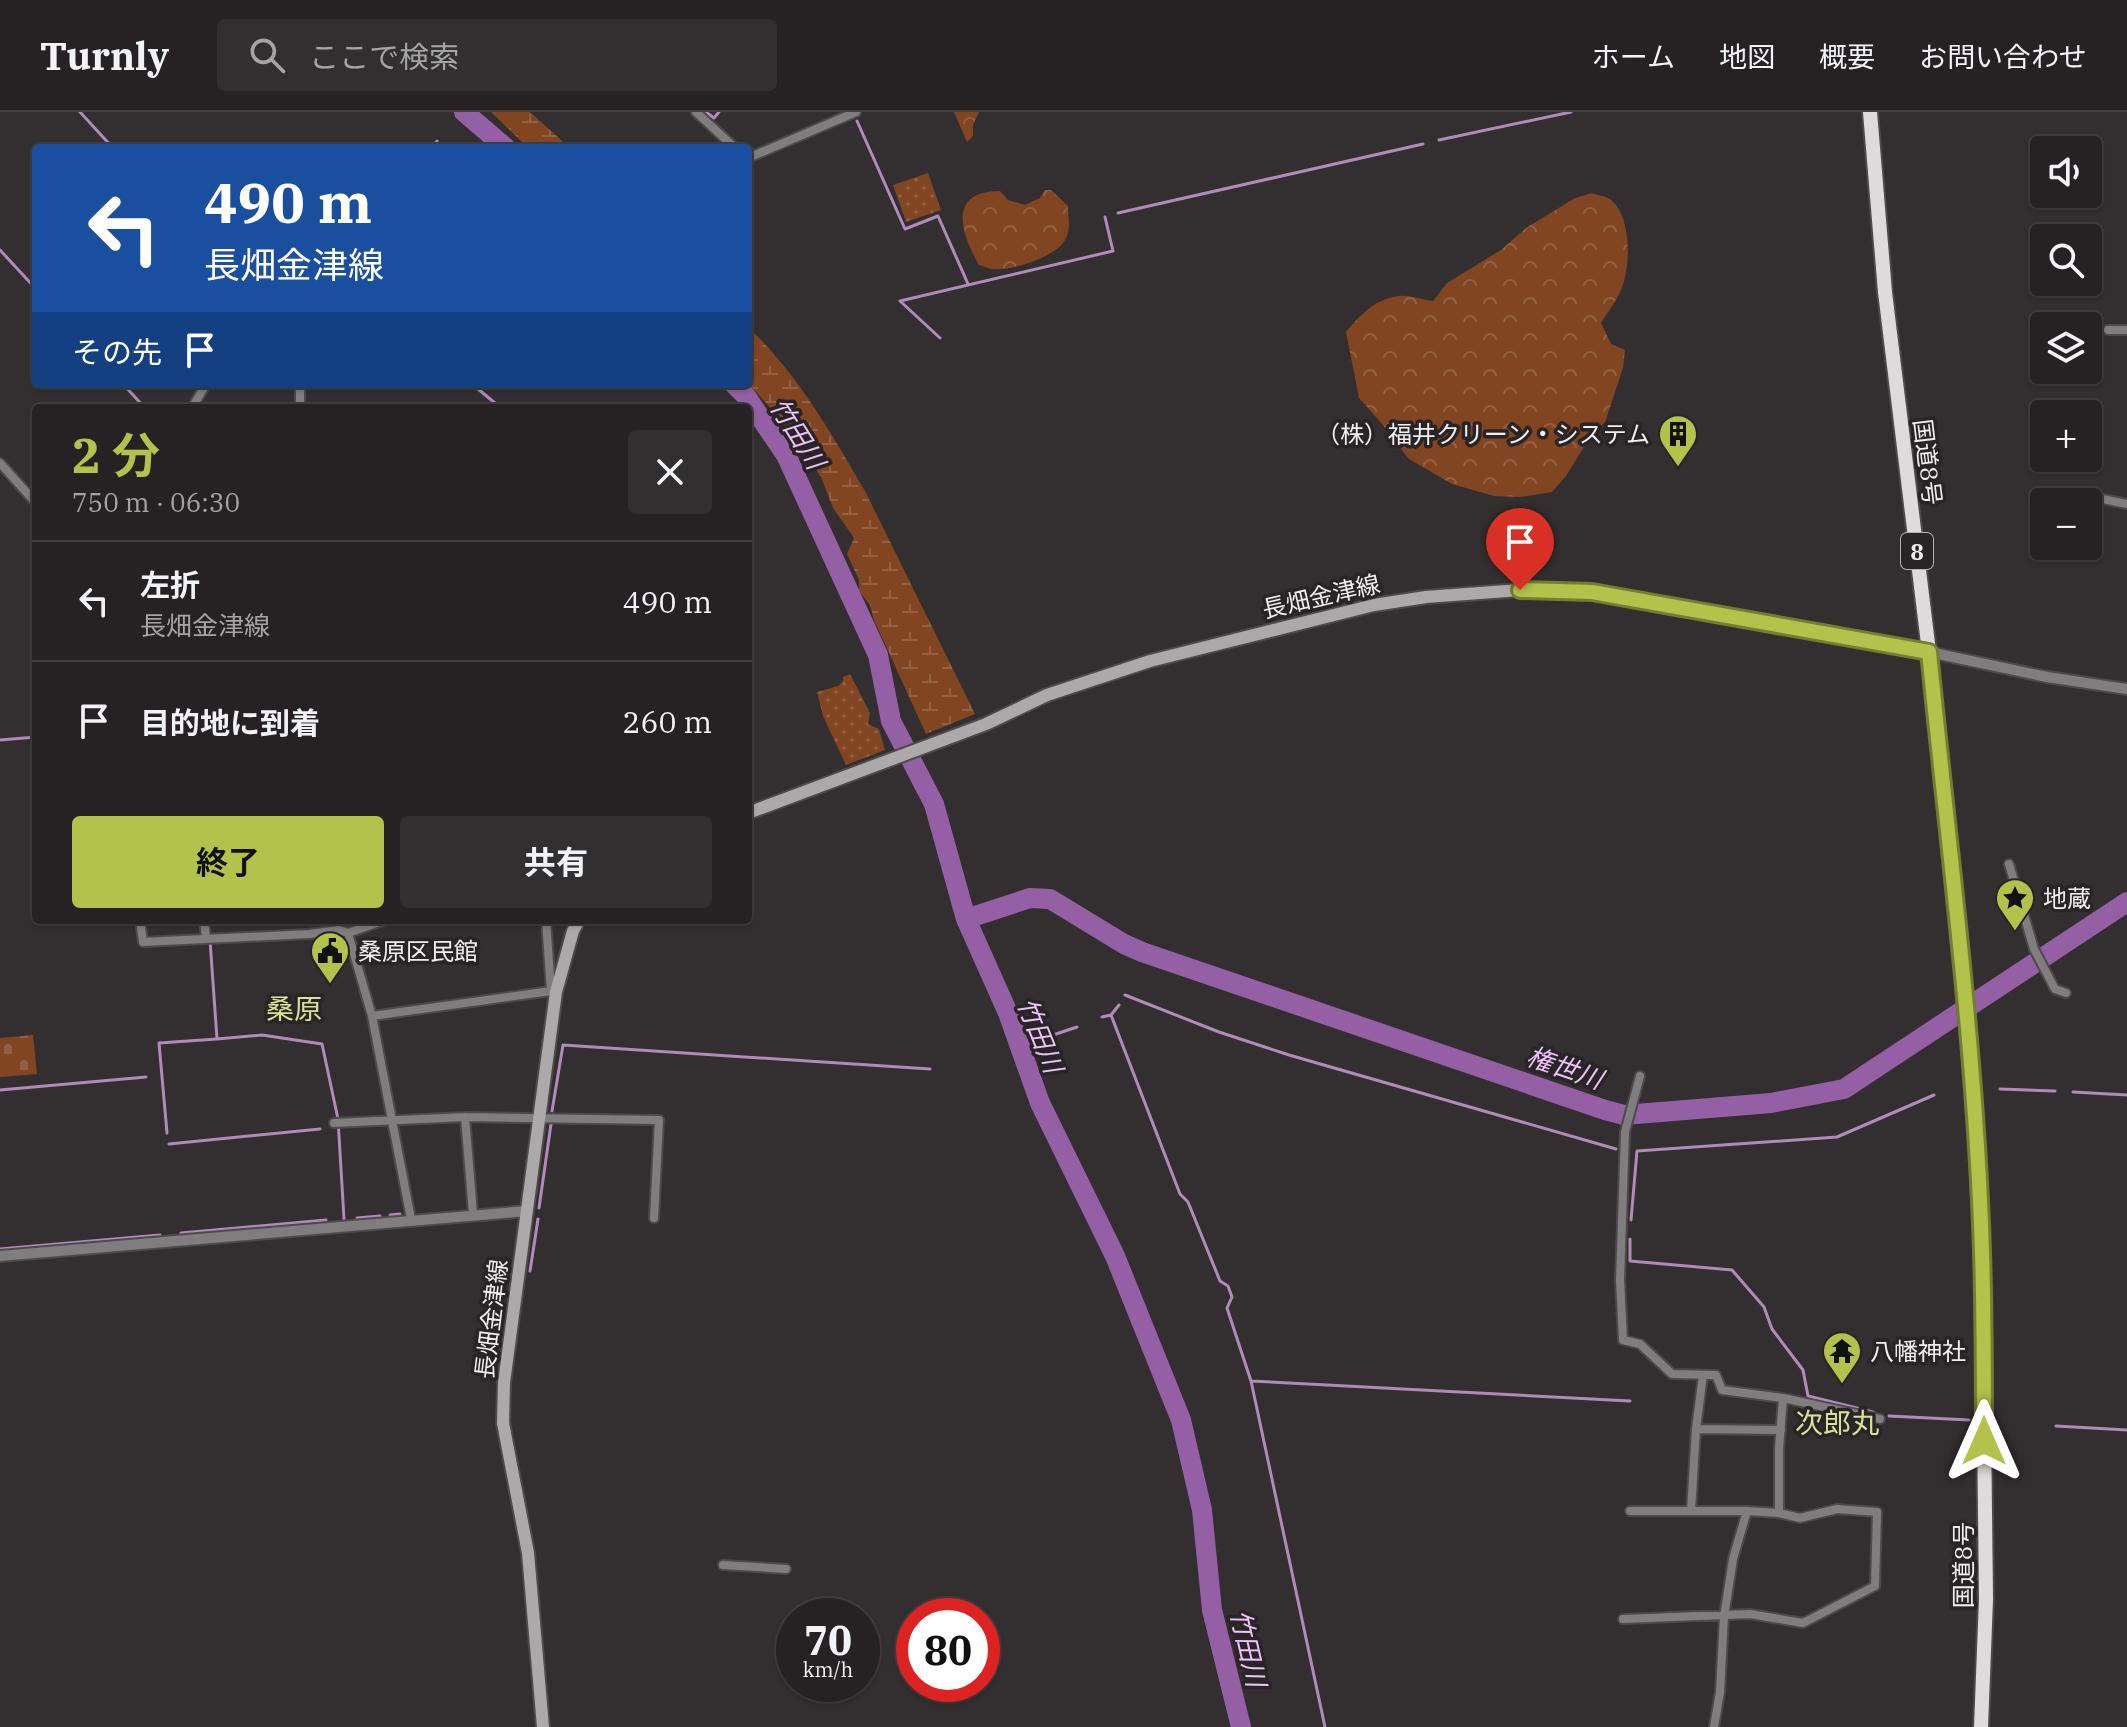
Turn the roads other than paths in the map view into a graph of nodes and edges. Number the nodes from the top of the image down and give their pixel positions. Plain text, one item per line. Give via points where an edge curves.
1 (696, 112) edge
2 (856, 112) edge
3 (1870, 112) edge
4 (731, 144) edge
5 (752, 156) edge
6 (2108, 330) dead end
7 (2127, 330) edge
8 (0, 463) edge
9 (32, 499) edge
10 (2102, 499) edge
11 (2127, 504) edge
12 (1929, 652) junction
13 (2127, 689) edge
14 (752, 812) edge
15 (2009, 864) dead end
16 (141, 924) edge
17 (204, 924) edge
18 (546, 924) edge
19 (577, 924) edge
20 (342, 927) edge
21 (206, 938) junction
22 (553, 992) junction
23 (2066, 993) dead end
24 (372, 1016) junction
25 (1640, 1076) dead end
26 (465, 1117) junction
27 (541, 1117) junction
28 (392, 1119) junction
29 (334, 1123) dead end
30 (527, 1211) junction
31 (473, 1213) junction
32 (654, 1218) dead end
33 (411, 1219) junction
34 (0, 1256) edge
35 (1703, 1375) junction
36 (1783, 1398) junction
37 (1880, 1419) dead end
38 (1696, 1429) junction
39 (1781, 1430) junction
40 (1630, 1511) dead end
41 (1691, 1511) junction
42 (1747, 1511) junction
43 (1779, 1513) junction
44 (723, 1565) dead end
45 (786, 1569) dead end
46 (1724, 1617) junction
47 (1623, 1619) dead end
48 (543, 1727) edge
49 (1714, 1727) edge
50 (1981, 1727) edge

1 - 4 street
2 - 5 street
3 - 12 highway, 国道8号 / 8 via 1885,292
6 - 7 street
8 - 9 street
10 - 11 street
12 - 13 street
12 - 14 main road, 長畑金津線 via 1592,592 1464,593 1374,605 1179,653 1047,695 986,724
12 - 50 highway, 国道8号 / 8 via 1969,1047 1982,1251 1986,1599
15 - 23 street via 2034,949 2055,989
16 - 21 street via 143,942
17 - 21 street
18 - 22 street
19 - 22 main road, 長畑金津線
20 - 21 street via 309,934
20 - 24 street
22 - 24 street
22 - 27 main road, 長畑金津線
24 - 28 street
25 - 35 street via 1625,1132 1623,1340 1640,1344 1672,1374
26 - 27 street
26 - 28 street
26 - 31 street
27 - 30 main road, 長畑金津線
27 - 32 street via 659,1120
28 - 29 street
28 - 33 street
30 - 31 street
30 - 48 main road, 長畑金津線 via 503,1423 528,1553
31 - 33 street
33 - 34 street
35 - 36 street via 1716,1375 1722,1390
35 - 38 street
36 - 37 street
36 - 39 street
38 - 39 street
38 - 41 street
39 - 43 street
40 - 41 street
41 - 42 street
42 - 43 street
42 - 46 street
43 - 46 street via 1800,1518 1837,1509 1877,1512 1875,1586 1803,1623 1750,1614
44 - 45 street
46 - 47 street
46 - 49 street

